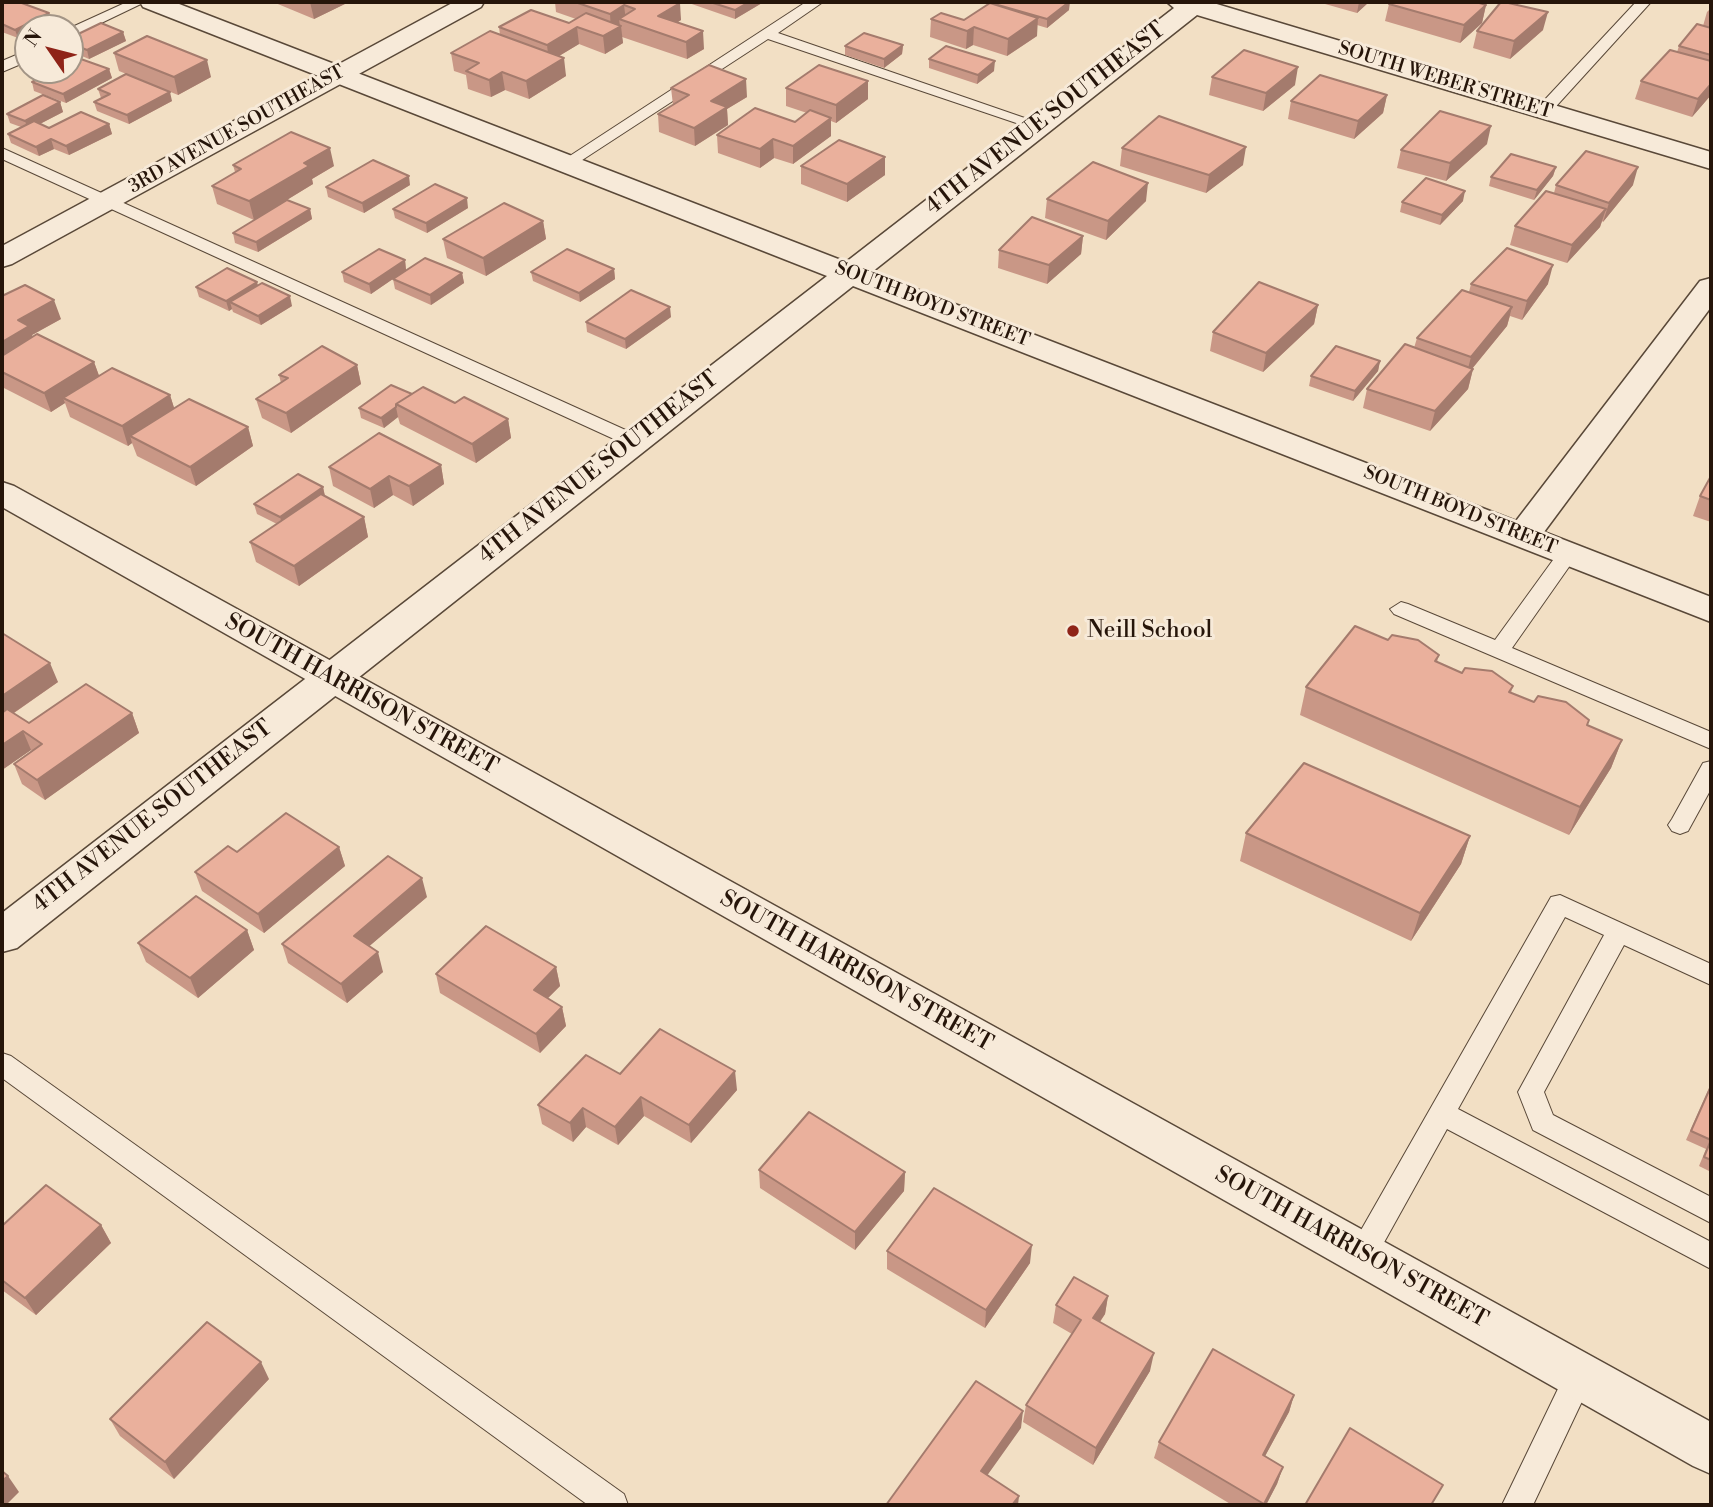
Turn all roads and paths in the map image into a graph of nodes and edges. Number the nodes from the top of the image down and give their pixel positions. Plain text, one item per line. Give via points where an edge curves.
1 (138, 2) edge
2 (152, 2) edge
3 (472, 2) edge
4 (816, 2) edge
5 (1644, 2) edge
6 (1190, 3) edge
7 (84, 27) edge
8 (767, 34) junction
9 (338, 75) junction
10 (1544, 110) junction
11 (1037, 125) junction
12 (2, 153) edge
13 (1711, 162) edge
14 (567, 163) junction
15 (106, 201) junction
16 (2, 258) edge
17 (848, 272) junction
18 (1711, 287) edge
19 (634, 441) junction
20 (2, 493) edge
21 (1524, 535) junction
22 (1568, 554) junction
23 (1401, 609) dead end
24 (1711, 610) edge
25 (1499, 650) junction
26 (330, 678) junction
27 (1711, 741) edge
28 (1711, 769) edge
29 (1680, 825) dead end
30 (1618, 932) junction
31 (2, 936) edge
32 (1711, 975) edge
33 (2, 1065) edge
34 (1441, 1113) junction
35 (1711, 1211) edge
36 (1362, 1255) junction
37 (1711, 1256) edge
38 (1579, 1376) junction
39 (1711, 1449) edge
40 (613, 1505) edge
41 (1517, 1505) edge

1 - 7 lane
2 - 9 street, SOUTH BOYD STREET
3 - 9 street, 3RD AVENUE SOUTHEAST
4 - 8 lane
5 - 10 lane
6 - 10 street, SOUTH WEBER STREET
6 - 11 street, 4TH AVENUE SOUTHEAST
8 - 11 lane
8 - 14 lane
9 - 14 street, SOUTH BOYD STREET
9 - 15 street, 3RD AVENUE SOUTHEAST
10 - 13 street, SOUTH WEBER STREET
11 - 17 street, 4TH AVENUE SOUTHEAST
12 - 15 lane
14 - 17 street, SOUTH BOYD STREET
15 - 16 street, 3RD AVENUE SOUTHEAST
15 - 19 lane
17 - 19 street, 4TH AVENUE SOUTHEAST
17 - 21 street, SOUTH BOYD STREET
18 - 21 street
19 - 26 street, 4TH AVENUE SOUTHEAST
20 - 26 street, SOUTH HARRISON STREET
21 - 22 street, SOUTH BOYD STREET
22 - 24 street, SOUTH BOYD STREET
22 - 25 lane
23 - 25 lane
25 - 27 lane
26 - 31 street, 4TH AVENUE SOUTHEAST
26 - 36 street, SOUTH HARRISON STREET
28 - 29 lane
30 - 32 lane
30 - 34 lane via 1560,904
30 - 35 lane via 1531,1092 1542,1122
33 - 40 lane
34 - 36 lane
34 - 37 lane
36 - 38 street, SOUTH HARRISON STREET
38 - 39 street, SOUTH HARRISON STREET
38 - 41 lane

